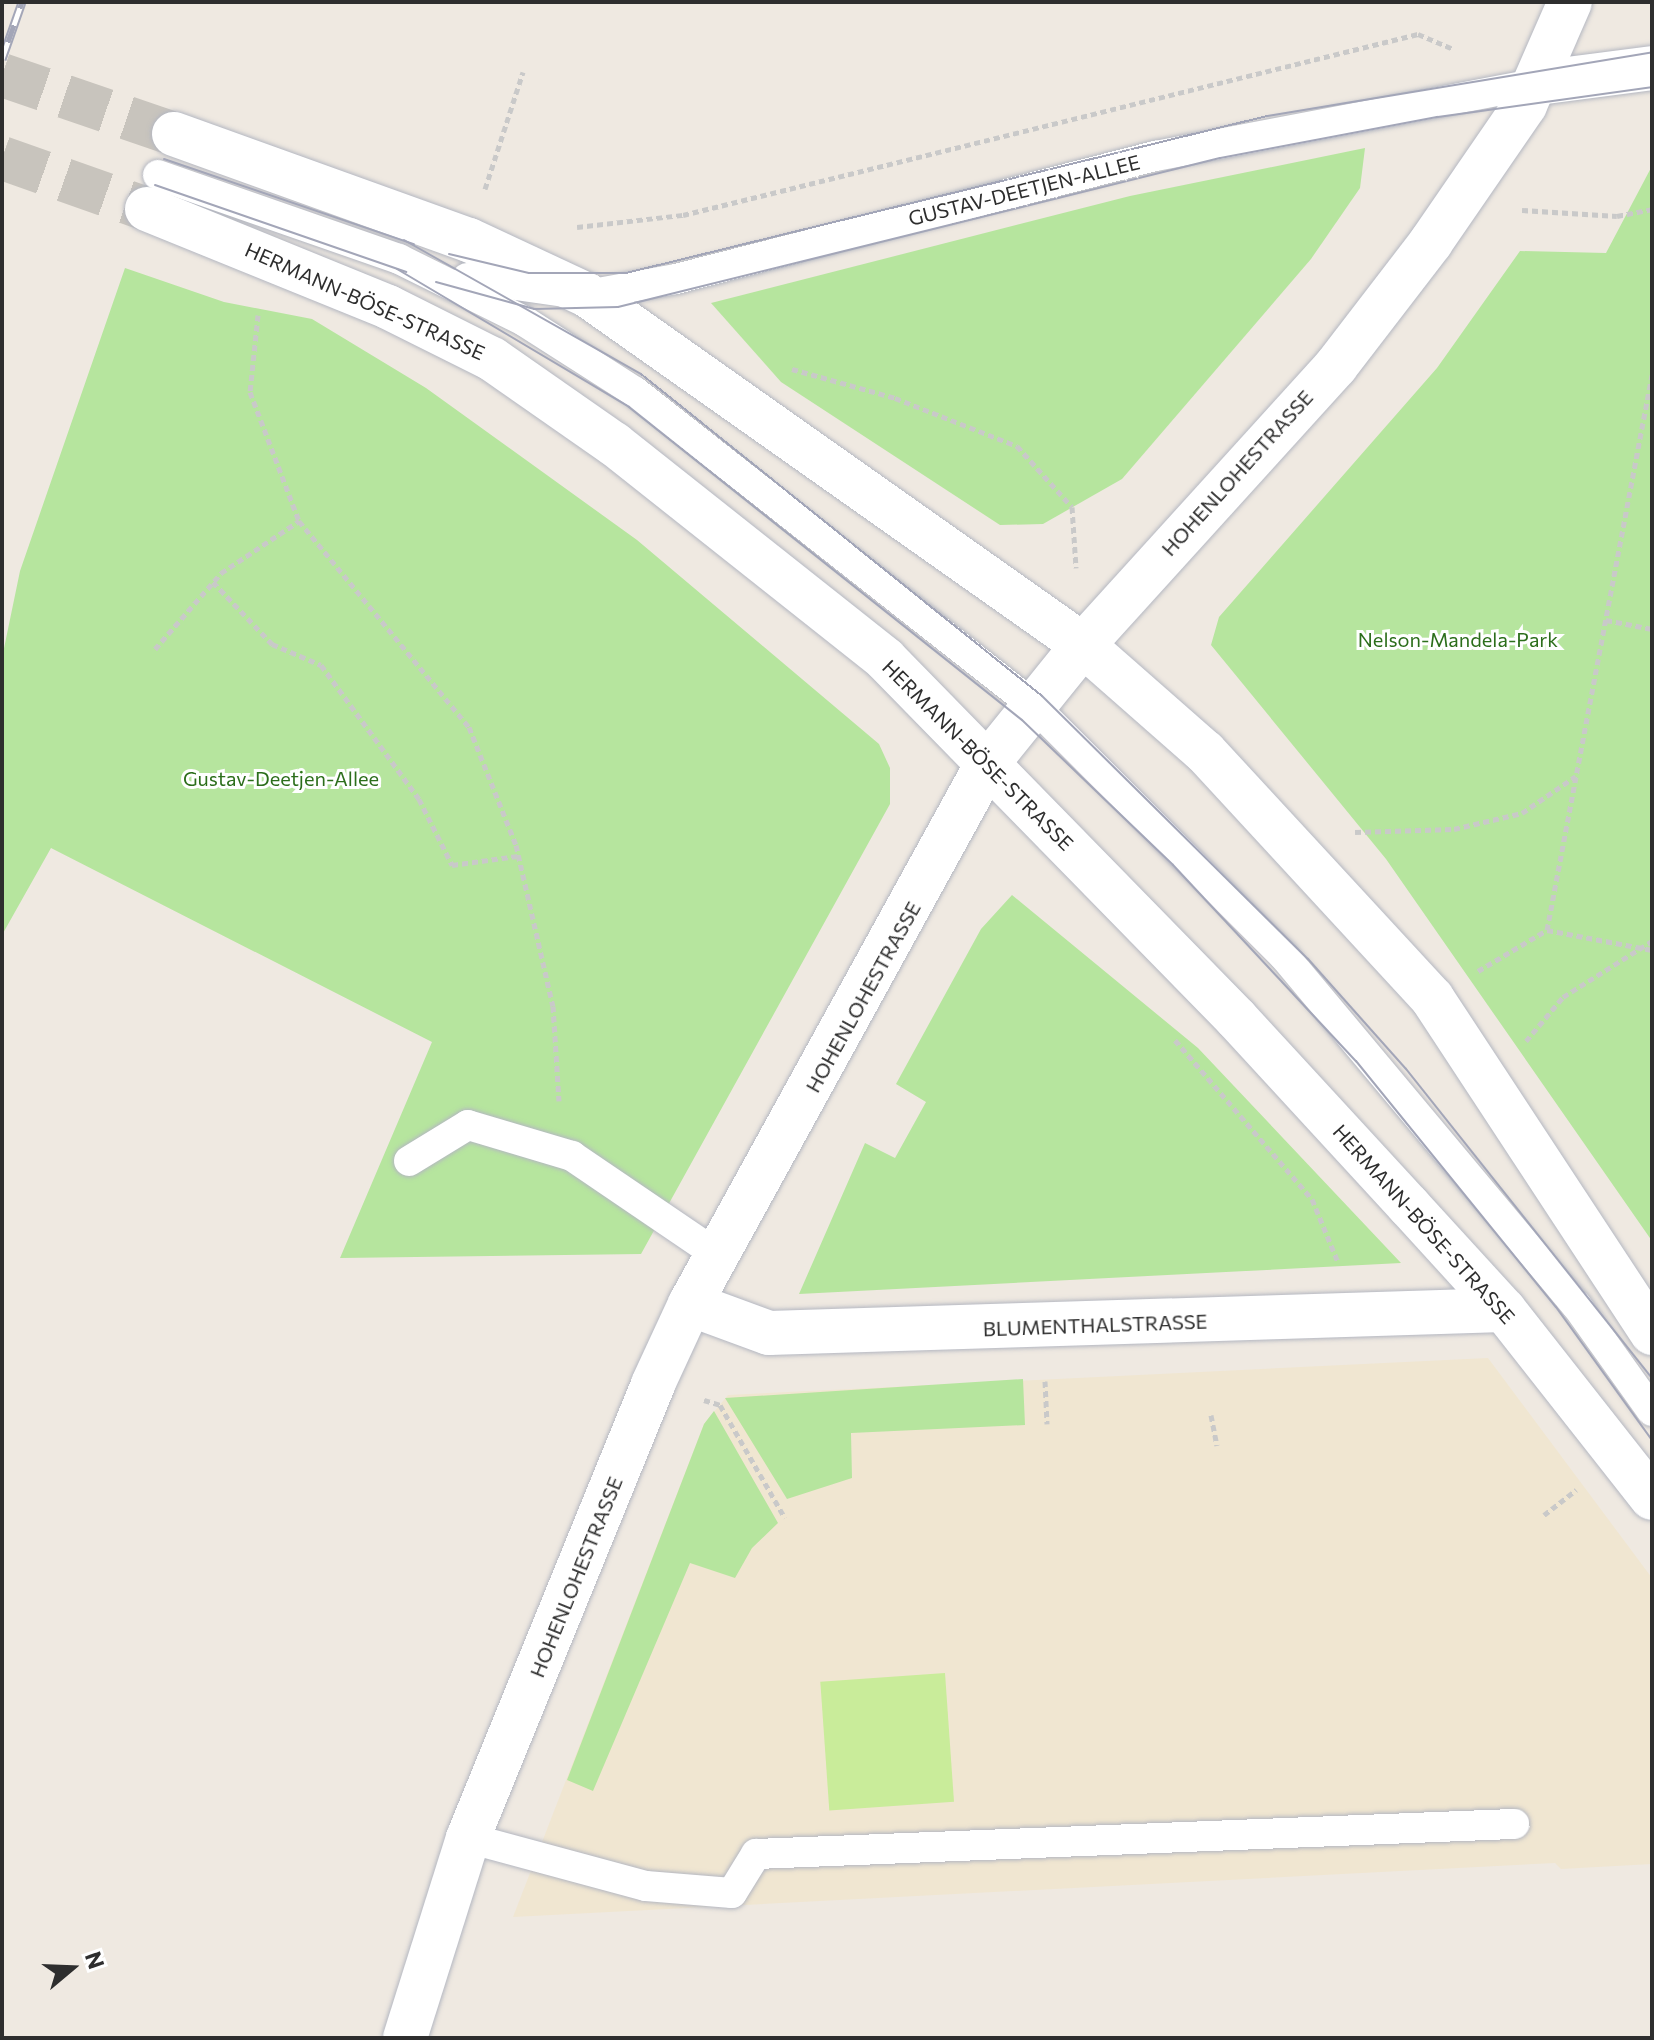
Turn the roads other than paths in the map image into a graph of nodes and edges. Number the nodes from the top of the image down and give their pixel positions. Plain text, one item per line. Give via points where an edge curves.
1 (1570, 2) edge
2 (1652, 68) edge
3 (1537, 83) junction
4 (174, 134) tunnel mouth
5 (153, 192) joint
6 (399, 259) junction
7 (587, 295) junction
8 (1083, 645) junction
9 (1033, 705) junction
10 (987, 764) junction
11 (409, 1161) dead end
12 (719, 1256) junction
13 (690, 1304) junction
14 (1504, 1310) junction
15 (1645, 1313) edge
16 (1652, 1411) edge
17 (1652, 1498) edge
18 (1514, 1824) dead end
19 (468, 1838) junction
20 (405, 2038) edge

1 - 3 main road, HOHENLOHESTRASSE
2 - 3 main road, GUSTAV-DEETJEN-ALLEE
3 - 7 lane, GUSTAV-DEETJEN-ALLEE via 1156,156 676,279
3 - 8 main road, HOHENLOHESTRASSE via 1456,205 1336,366
4 - 7 main road via 469,240
5 - 6 lane
5 - 10 main road, HERMANN-BÖSE-STRASSE via 276,259 492,359 590,427 885,659
6 - 7 lane, GUSTAV-DEETJEN-ALLEE via 489,283
6 - 9 lane via 482,297 635,392
7 - 8 main road
8 - 9 main road, HOHENLOHESTRASSE
8 - 15 main road via 1205,752 1294,842 1432,998
9 - 10 main road, HOHENLOHESTRASSE
9 - 16 lane via 1284,956 1577,1306
10 - 12 main road, HOHENLOHESTRASSE
10 - 14 main road, HERMANN-BÖSE-STRASSE via 1237,1019
11 - 12 lane via 468,1125 572,1156
12 - 13 main road, HOHENLOHESTRASSE
13 - 14 main road, BLUMENTHALSTRASSE via 769,1333
13 - 19 main road, HOHENLOHESTRASSE
14 - 17 main road, HERMANN-BÖSE-STRASSE
18 - 19 lane via 756,1854 732,1893 646,1886
19 - 20 main road, HOHENLOHESTRASSE

